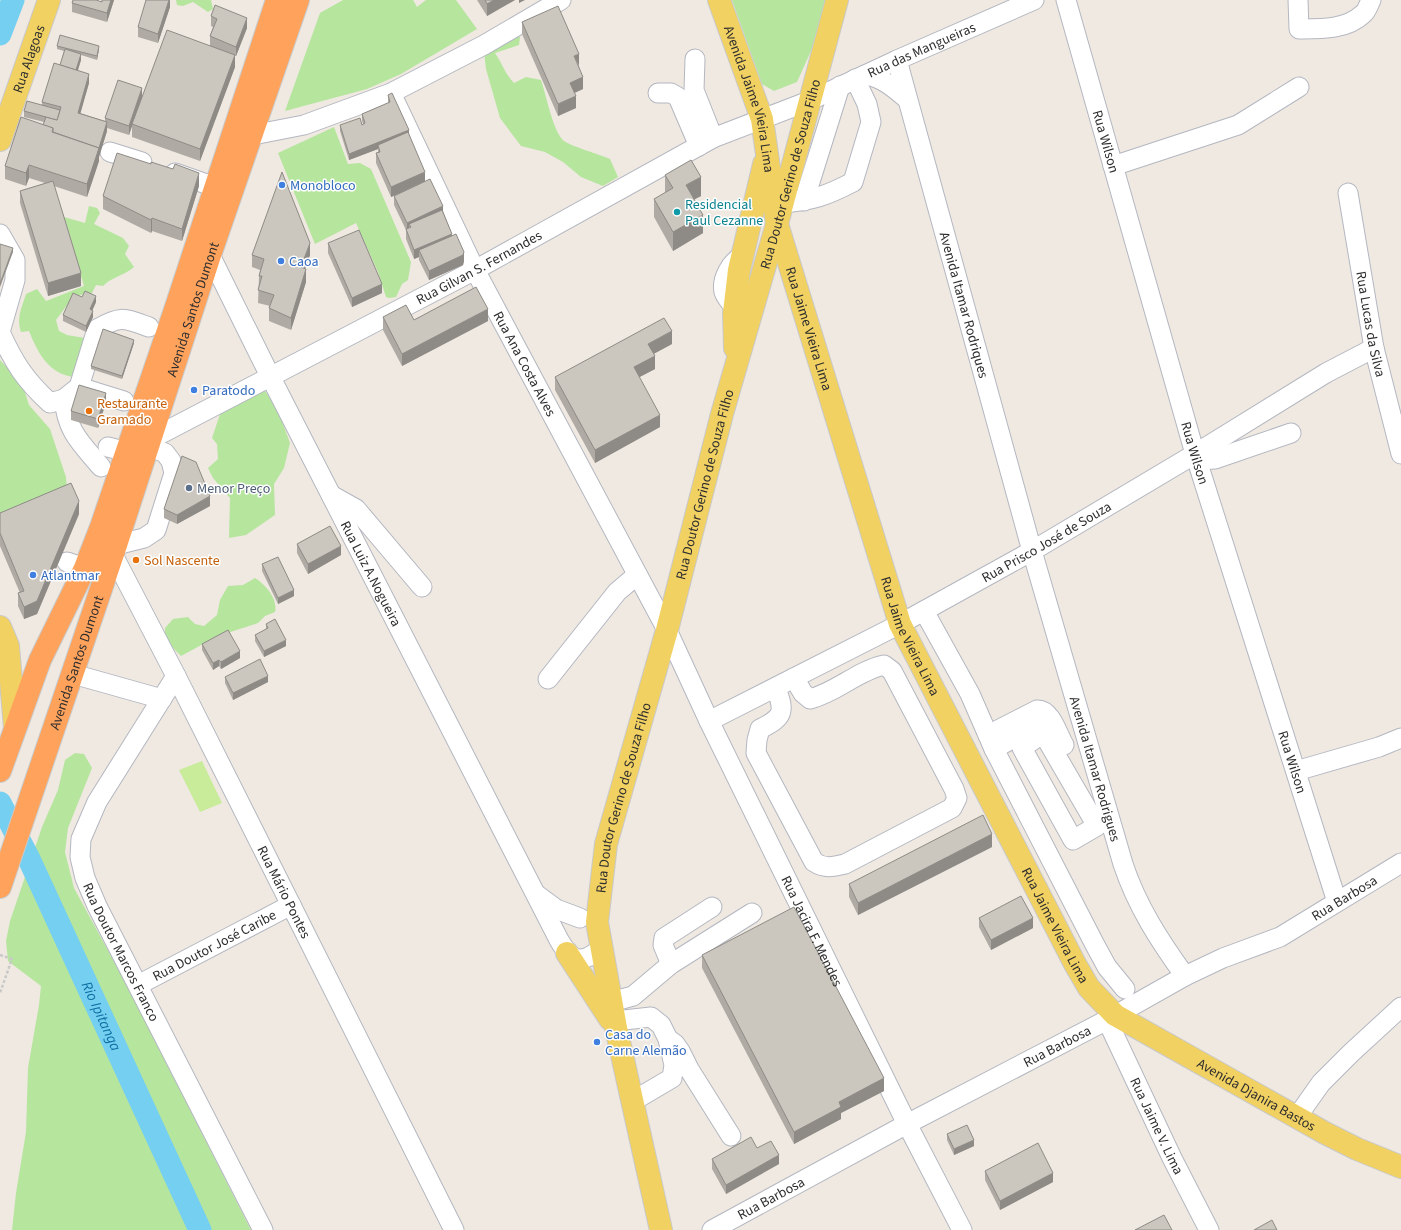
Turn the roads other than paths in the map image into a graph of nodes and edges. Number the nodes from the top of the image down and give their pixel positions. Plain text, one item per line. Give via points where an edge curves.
1 (49, 0) edge
2 (277, 0) edge
3 (298, 0) edge
4 (561, 0) edge
5 (719, 0) edge
6 (837, 0) edge
7 (1034, 0) edge
8 (1066, 0) edge
9 (1298, 0) edge
10 (1371, 0) edge
11 (695, 59) dead end
12 (897, 60) junction
13 (853, 80) junction
14 (1299, 87) dead end
15 (391, 93) junction
16 (658, 93) dead end
17 (907, 99) junction
18 (809, 101) junction
19 (762, 119) junction
20 (253, 135) junction
21 (0, 140) edge
22 (706, 142) junction
23 (110, 152) dead end
24 (766, 155) junction
25 (1113, 166) junction
26 (215, 187) junction
27 (1348, 193) dead end
28 (793, 202) junction
29 (777, 224) junction
30 (0, 234) edge
31 (210, 255) junction
32 (474, 270) junction
33 (149, 327) dead end
34 (0, 332) edge
35 (1374, 348) junction
36 (735, 371) junction
37 (270, 376) junction
38 (79, 387) junction
39 (64, 399) junction
40 (124, 400) dead end
41 (1291, 433) dead end
42 (150, 443) junction
43 (1401, 454) edge
44 (1196, 457) junction
45 (101, 467) dead end
46 (331, 495) junction
47 (115, 550) junction
48 (1032, 551) junction
49 (637, 576) junction
50 (422, 587) dead end
51 (924, 611) junction
52 (900, 624) junction
53 (0, 627) edge
54 (667, 630) junction
55 (73, 674) junction
56 (176, 676) junction
57 (794, 678) junction
58 (548, 679) dead end
59 (776, 688) junction
60 (162, 699) junction
61 (709, 721) junction
62 (15, 728) junction
63 (1043, 733) junction
64 (1401, 738) edge
65 (991, 742) junction
66 (2, 766) edge
67 (1296, 771) junction
68 (1091, 796) dead end
69 (1401, 863) edge
70 (0, 887) edge
71 (533, 892) junction
72 (1337, 902) junction
73 (291, 905) junction
74 (712, 907) dead end
75 (752, 913) dead end
76 (588, 920) junction
77 (563, 946) junction
78 (601, 948) junction
79 (671, 964) junction
80 (1185, 976) junction
81 (138, 985) junction
82 (1125, 989) dead end
83 (1401, 1007) edge
84 (614, 1017) junction
85 (1111, 1018) junction
86 (668, 1039) junction
87 (633, 1102) junction
88 (1296, 1117) junction
89 (907, 1124) junction
90 (731, 1136) dead end
91 (1401, 1167) edge
92 (263, 1230) edge
93 (454, 1230) edge
94 (661, 1230) edge
95 (712, 1230) edge
96 (962, 1230) edge
97 (1208, 1230) edge

1 - 21 main road, Rua Alagoas
2 - 26 highway, Avenida Santos Dumont
3 - 20 highway, Avenida Santos Dumont
4 - 15 street via 484,45
5 - 19 main road, Avenida Jaime Vieira Lima
6 - 18 main road, Rua Doutor Gerino de Souza Filho
7 - 12 street, Rua das Mangueiras
8 - 25 street, Rua Wilson
9 - 10 street via 1299,29 1326,29 1345,24 1364,14
11 - 22 street via 694,90
12 - 13 street, Rua das Mangueiras
12 - 17 street, Avenida Itamar Rodriques
13 - 17 street via 878,77 891,84
13 - 18 street, Rua das Mangueiras
13 - 28 street
13 - 28 street via 867,104 871,122 853,182 825,196
14 - 25 street via 1238,126
15 - 20 street via 304,125
15 - 32 street, Rua Ana Costa Alves
16 - 22 street via 671,93 678,97
17 - 48 street, Avenida Itamar Rodriques
18 - 19 street, Rua Gilvan S. Fernandes
18 - 28 main road, Rua Doutor Gerino de Souza Filho
19 - 22 street, Rua Gilvan S. Fernandes
19 - 24 main road, Avenida Jaime Vieira Lima
20 - 31 highway, Avenida Santos Dumont
22 - 32 street, Rua Gilvan S. Fernandes
23 - 26 street
24 - 29 main road, Avenida Jaime Vieira Lima
24 - 36 main road, Rua Doutor Gerino de Souza Filho via 742,256 735,308
25 - 44 street, Rua Wilson
26 - 62 highway, Avenida Santos Dumont via 117,450 101,527 76,565
27 - 35 street, Rua Lucas da Silva
28 - 29 main road, Rua Doutor Gerino de Souza Filho
29 - 36 main road, Rua Doutor Gerino de Souza Filho
29 - 52 main road, Rua Jaime Vieira Lima
30 - 34 street via 15,260 15,280
31 - 37 street, Rua Luiz A.Nogueira
31 - 42 highway, Avenida Santos Dumont
32 - 37 street, Rua Gilvan S. Fernandes
32 - 49 street, Rua Ana Costa Alves
33 - 38 street via 123,318 98,329
34 - 39 street via 11,357 31,385 50,403
35 - 43 street, Rua Lucas da Silva
35 - 44 street, Rua Prisco José de Souza via 1326,373
36 - 54 main road, Rua Doutor Gerino de Souza Filho
37 - 42 street, Rua Gilvan S. Fernandes
37 - 46 street, Rua Luiz A.Nogueira
38 - 39 street
38 - 40 street
39 - 45 street via 65,414 73,434
41 - 44 street via 1215,459
42 - 47 highway, Avenida Santos Dumont
42 - 47 street via 166,453 174,473 156,530
44 - 48 street, Rua Prisco José de Souza
44 - 67 street, Rua Wilson
46 - 50 street via 356,508
46 - 71 street, Rua Luiz A.Nogueira
47 - 55 highway, Avenida Santos Dumont
47 - 56 street, Rua Mário Pontes
48 - 51 street, Rua Prisco José de Souza
48 - 80 street, Avenida Itamar Rodrigues via 1132,890 1145,918
49 - 54 street, Rua Ana Costa Alves
49 - 58 street via 617,592
51 - 52 street, Rua Prisco José de Souza
51 - 65 street via 970,694
52 - 57 street, Rua Prisco José de Souza
52 - 85 main road, Rua Jaime Vieira Lima via 1075,964
53 - 62 main road via 8,646
54 - 61 street, Rua Jacira F. Mendes
54 - 76 main road, Rua Doutor Gerino de Souza Filho via 606,844
55 - 60 street
55 - 70 highway, Avenida Santos Dumont
56 - 60 street, Rua Doutor Marcos Franco
56 - 73 street, Rua Mário Pontes
57 - 59 street, Rua Prisco José de Souza
57 - 59 street via 810,699 820,697 871,668 884,665 892,671 954,789 957,798 952,808 845,864 830,868 821,867 814,862 756,753 760,729 779,718 782,712
59 - 61 street, Rua Prisco José de Souza
60 - 81 street, Rua Doutor Marcos Franco via 97,802 81,839 80,857 85,878
61 - 89 street, Rua Jacira F. Mendes
62 - 66 highway, Avenida Santos Dumont
63 - 63 street via 1022,748 1073,840 1097,826
63 - 65 street via 1037,728 1031,728
64 - 67 street
65 - 68 street via 1037,710 1042,710 1047,713
65 - 82 street via 1107,967
67 - 72 street, Rua Wilson
69 - 72 street, Rua Barbosa
71 - 76 street, Rua Luiz A.Nogueira via 556,909
71 - 77 street, Rua Luiz A.Nogueira
72 - 80 street, Rua Barbosa via 1280,937 1223,958
73 - 81 street, Rua Doutor José Caribe
73 - 93 street, Rua Mário Pontes
74 - 79 street via 664,938 663,945
75 - 79 street
76 - 77 street via 571,924
76 - 78 main road, Rua Doutor Gerino de Souza Filho
77 - 78 street via 578,960 587,958
77 - 84 main road
78 - 84 main road, Rua Doutor Gerino de Souza Filho
79 - 84 street via 633,996
80 - 85 street, Rua Barbosa
81 - 92 street, Rua Doutor Marcos Franco
83 - 88 street via 1351,1052 1321,1084
84 - 86 street via 651,1016 661,1025
84 - 87 main road, Rua Doutor Gerino de Souza Filho
85 - 88 main road, Avenida Djanira Bastos
85 - 89 street, Rua Barbosa
85 - 97 street, Rua Jaime V. Lima via 1172,1158
86 - 87 street via 674,1065 672,1078
86 - 90 street via 680,1051
87 - 94 main road, Rua Doutor Gerino de Souza Filho
88 - 91 main road, Avenida Djanira Bastos via 1357,1149
89 - 95 street, Rua Barbosa
89 - 96 street, Rua Jacira F. Mendes

